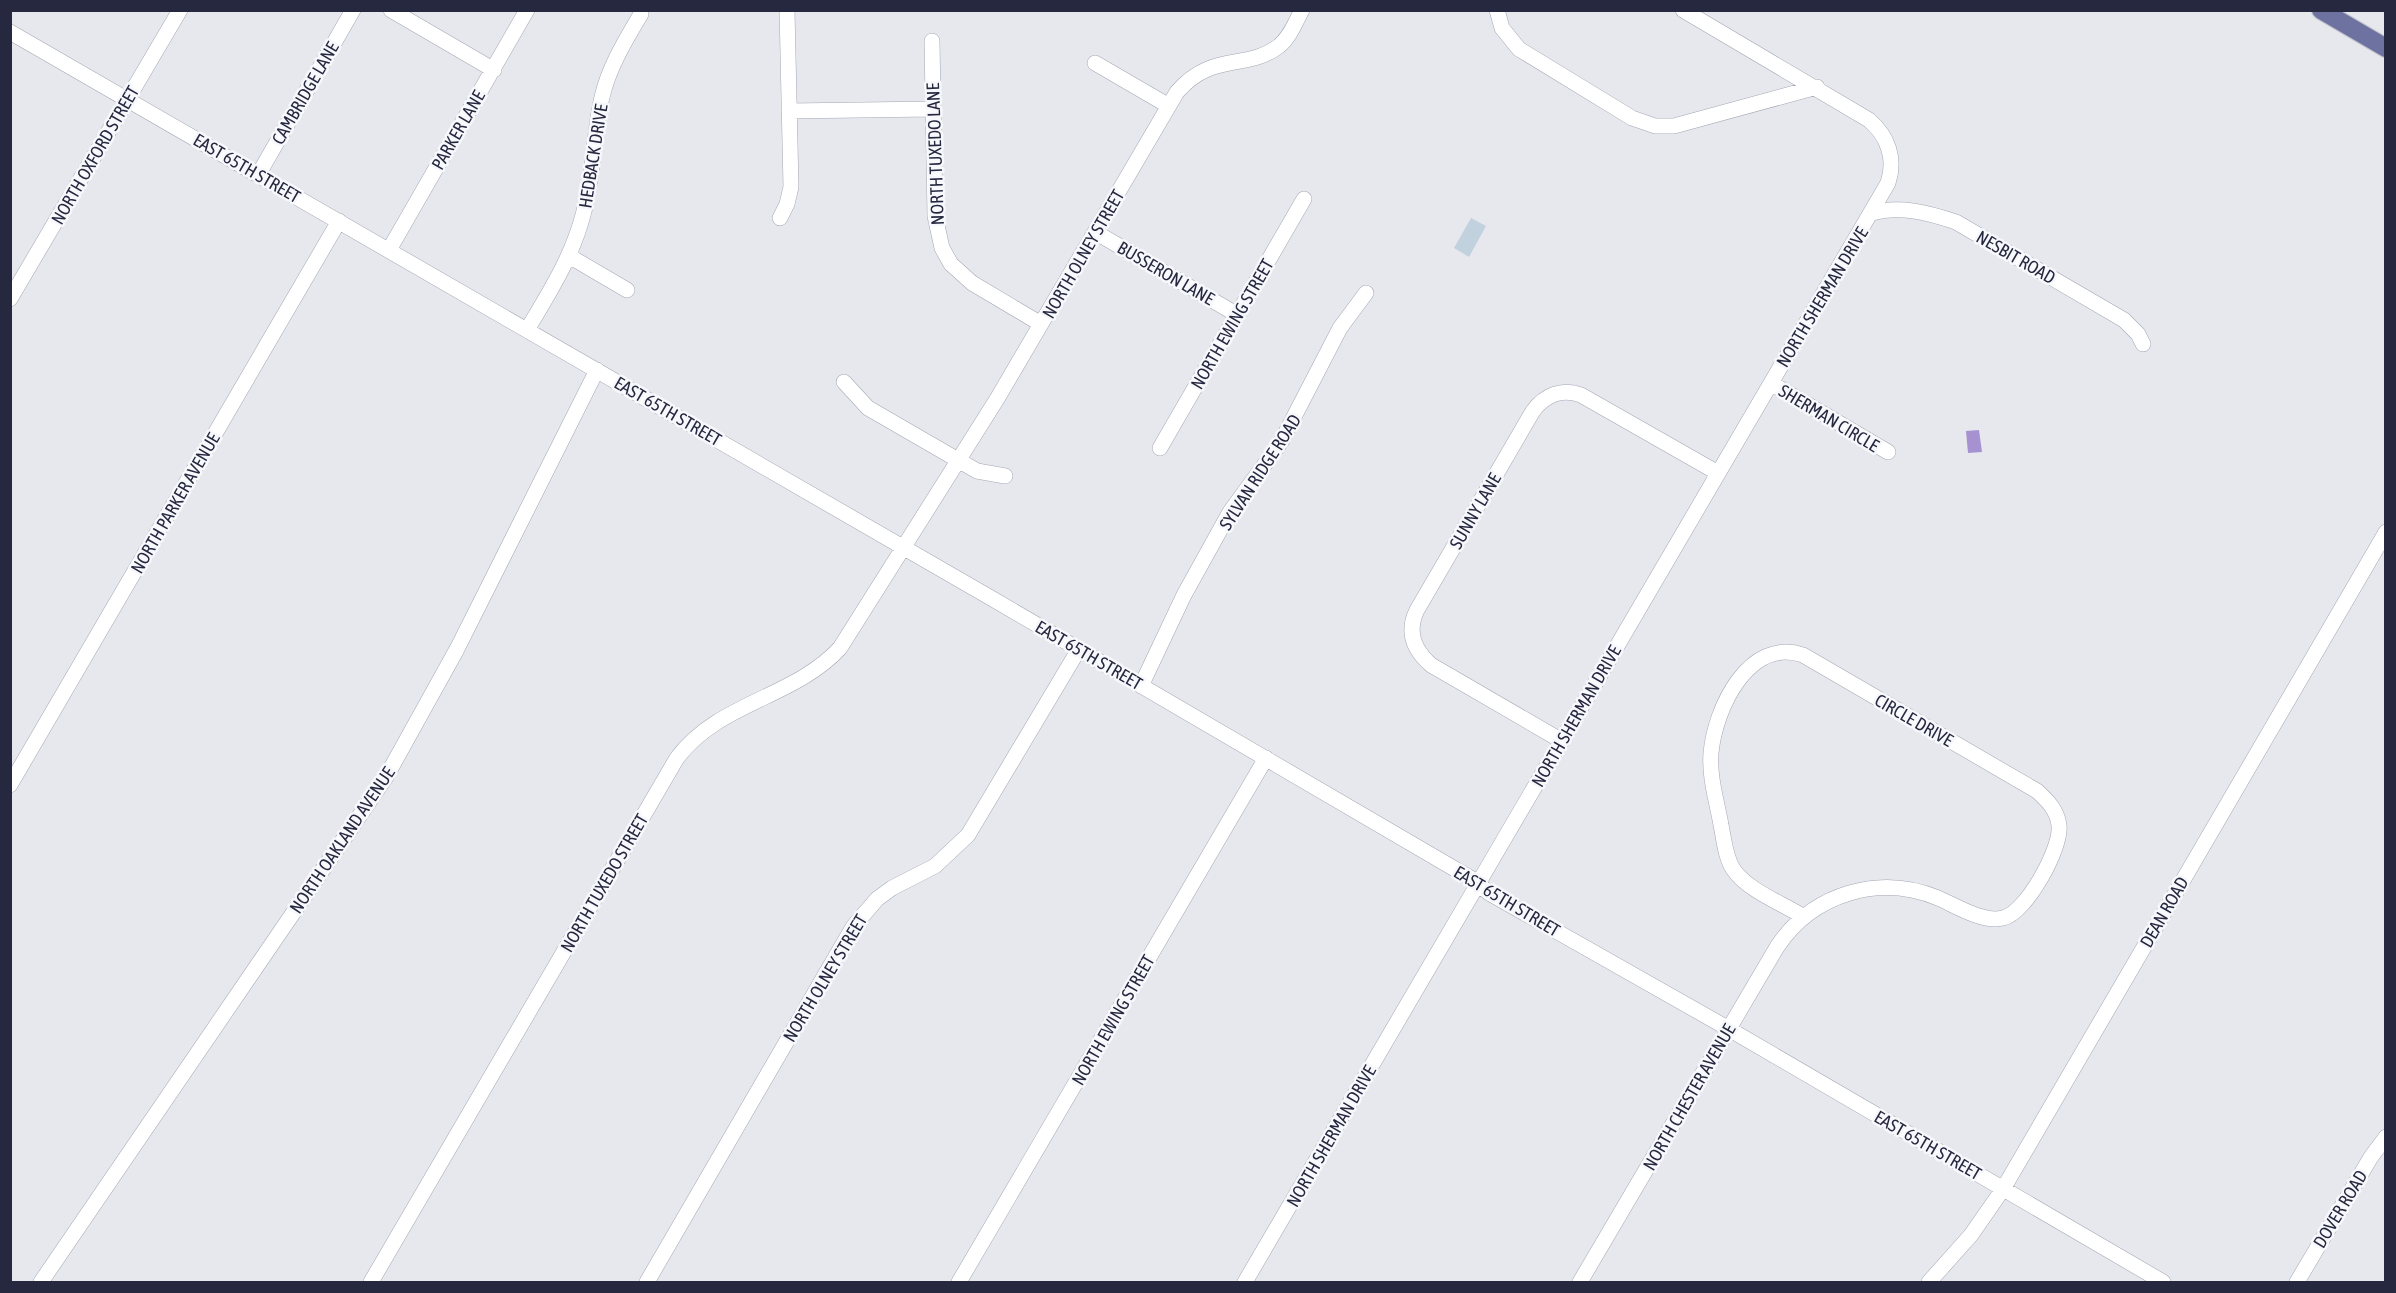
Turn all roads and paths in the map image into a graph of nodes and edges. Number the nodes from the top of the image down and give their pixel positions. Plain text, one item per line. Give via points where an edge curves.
1 (180, 10) edge
2 (353, 10) edge
3 (391, 10) edge
4 (528, 10) edge
5 (787, 10) edge
6 (1497, 10) edge
7 (1683, 10) edge
8 (2321, 10) edge
9 (1295, 13) edge
10 (641, 14) dead end
11 (10, 32) edge
12 (932, 40) dead end
13 (2385, 48) edge
14 (1095, 63) dead end
15 (494, 70) junction
16 (1816, 87) junction
17 (127, 99) junction
18 (1168, 106) junction
19 (933, 109) junction
20 (789, 111) junction
21 (258, 175) junction
22 (1304, 199) dead end
23 (1872, 213) junction
24 (780, 218) dead end
25 (339, 221) junction
26 (1095, 232) junction
27 (389, 250) junction
28 (569, 256) junction
29 (627, 290) dead end
30 (1366, 293) dead end
31 (10, 299) edge
32 (1236, 314) junction
33 (1041, 324) junction
34 (527, 330) junction
35 (2143, 344) dead end
36 (597, 370) junction
37 (844, 382) dead end
38 (1771, 383) junction
39 (1160, 448) dead end
40 (1888, 452) dead end
41 (958, 460) junction
42 (1718, 473) junction
43 (1005, 476) dead end
44 (2385, 532) edge
45 (903, 548) junction
46 (1079, 649) junction
47 (1141, 686) junction
48 (1562, 741) junction
49 (1266, 758) junction
50 (10, 785) edge
51 (2050, 804) joint
52 (1478, 885) junction
53 (1804, 916) junction
54 (1729, 1029) junction
55 (2385, 1137) edge
56 (2003, 1189) junction
57 (41, 1282) edge
58 (371, 1282) edge
59 (647, 1282) edge
60 (959, 1282) edge
61 (1245, 1282) edge
62 (1580, 1282) edge
63 (1929, 1282) edge
64 (2163, 1282) edge
65 (2297, 1282) edge

1 - 17 street, NORTH OXFORD STREET
2 - 21 street, CAMBRIDGE LANE
3 - 15 street
4 - 15 street, PARKER LANE
5 - 20 street
6 - 16 street via 1502,28 1519,49 1650,126 1674,126
7 - 16 street
8 - 13 main road
9 - 18 street, NORTH OLNEY STREET via 1287,37 1277,47 1205,69 1186,82
10 - 28 street, HEDBACK DRIVE via 606,83 588,195
11 - 17 street, EAST 65TH STREET
12 - 19 street, NORTH TUXEDO LANE
14 - 18 street
15 - 27 street, PARKER LANE
16 - 23 street, NORTH SHERMAN DRIVE via 1869,120 1888,146 1890,177
17 - 21 street, EAST 65TH STREET
17 - 31 street, NORTH OXFORD STREET
18 - 26 street, NORTH OLNEY STREET
19 - 20 street
19 - 33 street, NORTH TUXEDO LANE via 935,216 942,248 951,264 972,283
20 - 24 street via 791,187
21 - 25 street, EAST 65TH STREET
22 - 32 street, NORTH EWING STREET
23 - 35 street, NESBIT ROAD via 1912,210 1956,222 2124,320
23 - 38 street, NORTH SHERMAN DRIVE
25 - 27 street, EAST 65TH STREET
25 - 50 street, NORTH PARKER AVENUE
26 - 32 street, BUSSERON LANE
26 - 33 street, NORTH OLNEY STREET
27 - 34 street, EAST 65TH STREET
28 - 29 street
28 - 34 street, HEDBACK DRIVE
30 - 47 street, SYLVAN RIDGE ROAD via 1340,328 1281,442 1233,508 1187,589
32 - 39 street, NORTH EWING STREET
33 - 41 street, NORTH OLNEY STREET
34 - 36 street, EAST 65TH STREET
36 - 45 street, EAST 65TH STREET
36 - 57 street, NORTH OAKLAND AVENUE via 457,648 386,777
37 - 41 street via 868,408
38 - 40 street, SHERMAN CIRCLE
38 - 42 street, NORTH SHERMAN DRIVE
41 - 43 street via 981,472
41 - 45 street, NORTH OLNEY STREET
42 - 48 street, NORTH SHERMAN DRIVE
42 - 48 street, SUNNY LANE via 1581,395 1563,392 1550,396 1533,411 1417,610 1412,631 1421,656
44 - 56 street, DEAN ROAD
45 - 46 street, EAST 65TH STREET
45 - 58 street, NORTH TUXEDO STREET via 852,633 831,658 798,682 713,723 677,758
46 - 47 street, EAST 65TH STREET
46 - 59 street, NORTH OLNEY STREET via 968,835 935,866 877,899 853,927
47 - 49 street, EAST 65TH STREET
48 - 52 street, NORTH SHERMAN DRIVE
49 - 52 street, EAST 65TH STREET
49 - 60 street, NORTH EWING STREET
51 - 53 street, NORTH CHESTER AVENUE via 2059,824 2056,846 2024,906 2010,916 1988,918 1922,892 1882,887 1839,896
51 - 53 street, CIRCLE DRIVE via 2037,791 1803,655 1787,651 1757,658 1723,708 1712,743 1712,776 1732,867 1745,882
52 - 54 street, EAST 65TH STREET
52 - 61 street, NORTH SHERMAN DRIVE
53 - 54 street, NORTH CHESTER AVENUE via 1777,947
54 - 56 street, EAST 65TH STREET
54 - 62 street, NORTH CHESTER AVENUE
55 - 65 street, DOVER ROAD
56 - 63 street, DEAN ROAD via 1971,1235
56 - 64 street, EAST 65TH STREET

